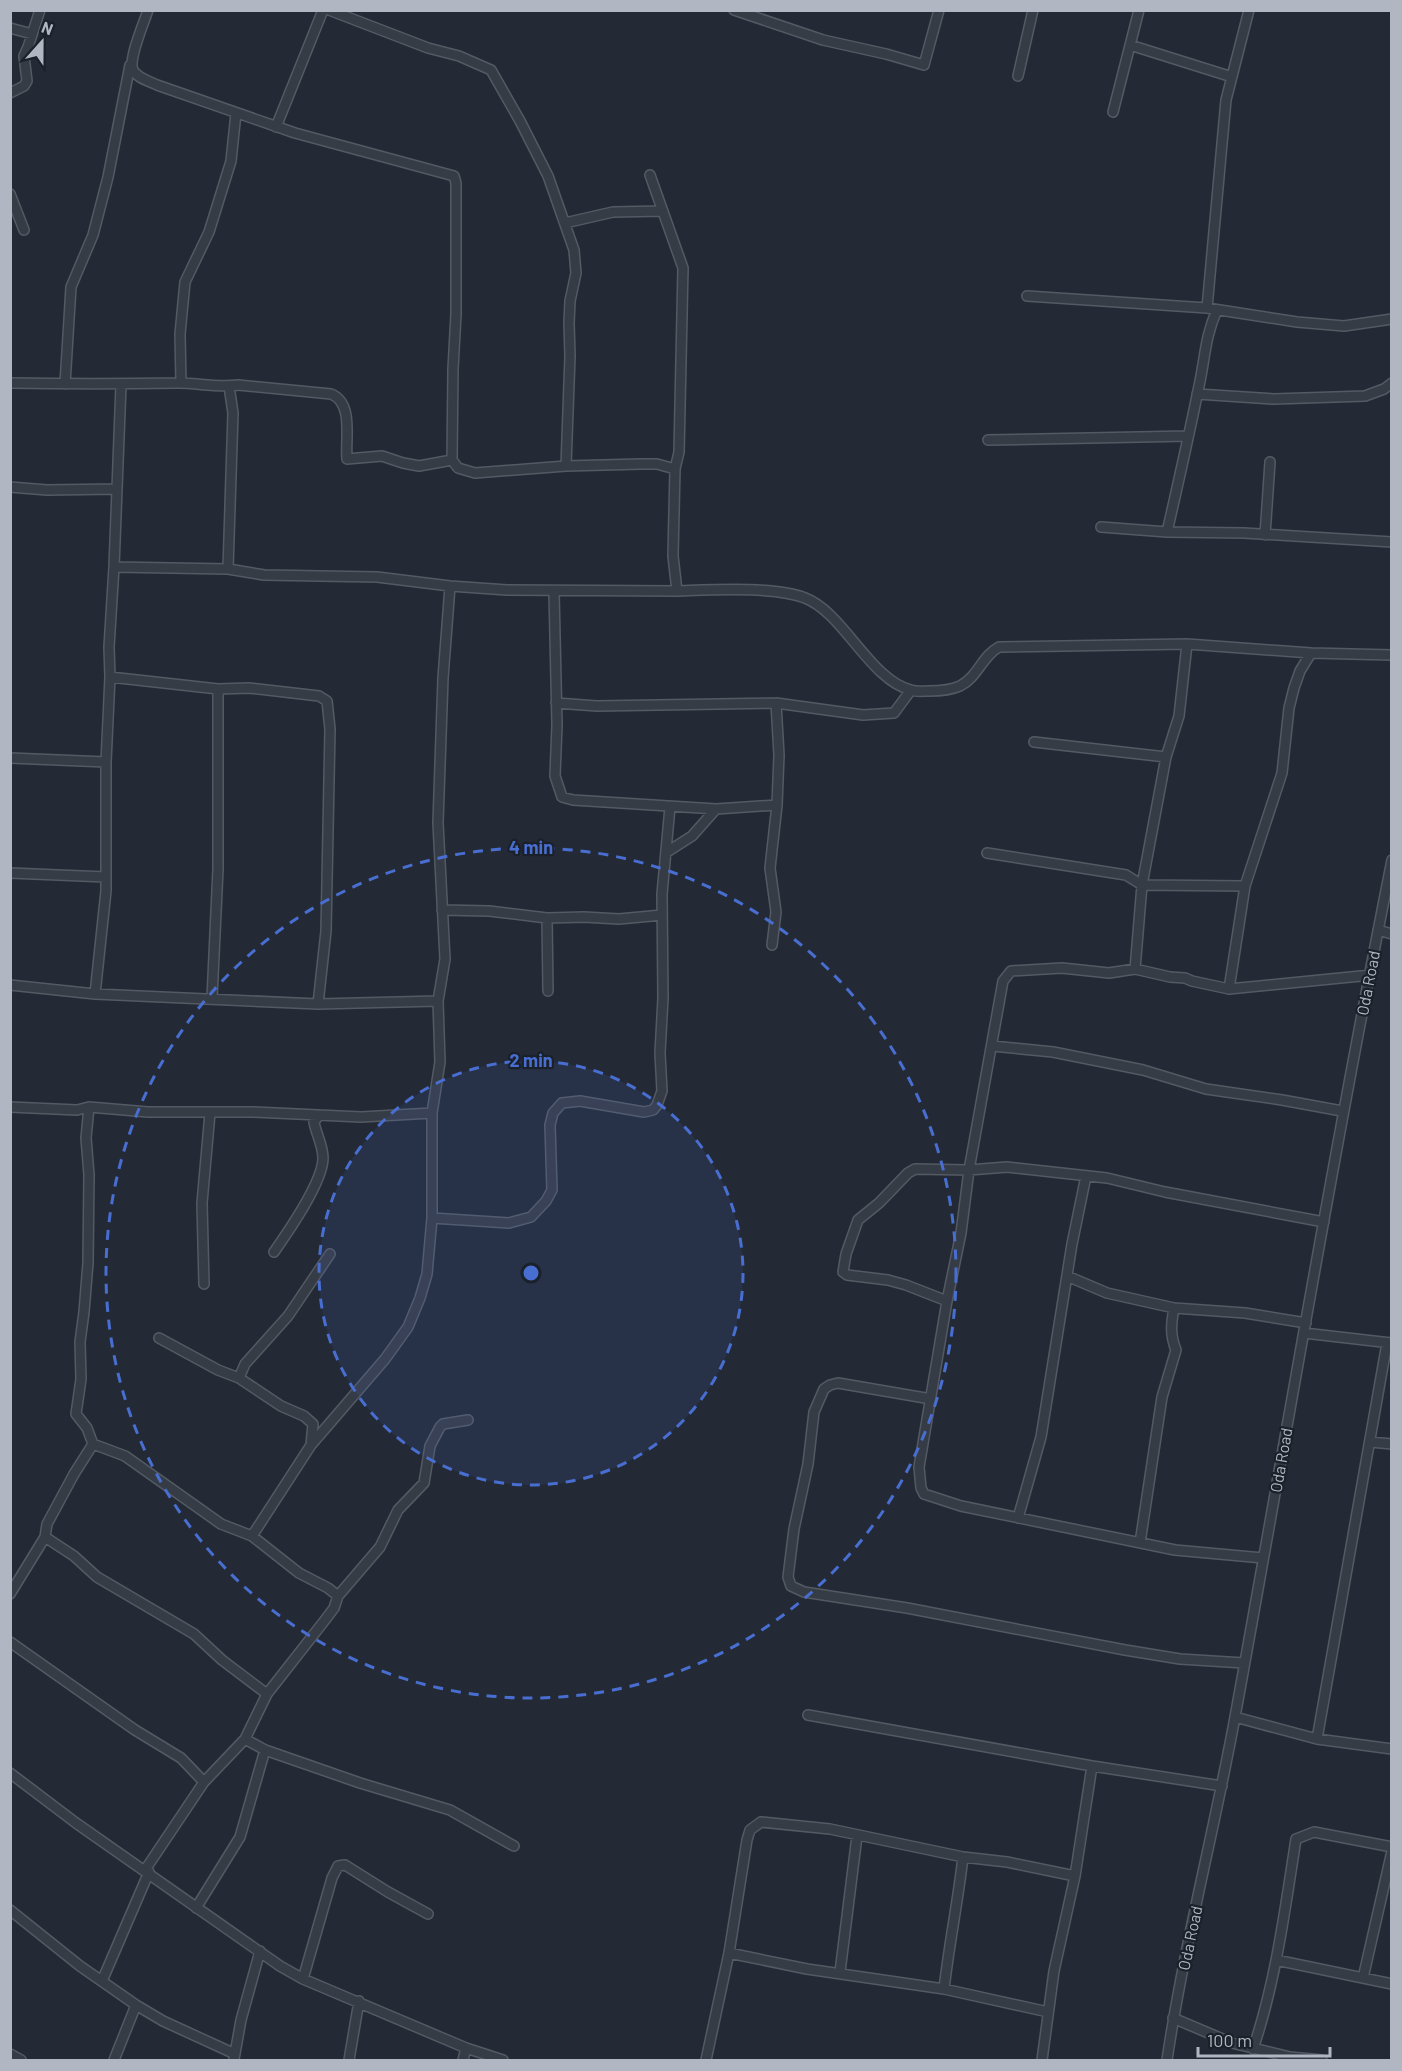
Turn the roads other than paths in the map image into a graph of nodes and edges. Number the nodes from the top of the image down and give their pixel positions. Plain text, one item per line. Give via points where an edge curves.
1 (40, 10) edge
2 (148, 10) edge
3 (323, 10) edge
4 (329, 10) edge
5 (734, 10) edge
6 (939, 10) edge
7 (1033, 10) edge
8 (1139, 10) edge
9 (1250, 10) edge
10 (10, 28) edge
11 (32, 34) junction
12 (1130, 45) junction
13 (131, 63) junction
14 (1018, 76) dead end
15 (1232, 77) junction
16 (10, 93) edge
17 (1113, 112) dead end
18 (236, 113) junction
19 (276, 127) junction
20 (650, 175) dead end
21 (10, 194) edge
22 (663, 211) junction
23 (565, 223) junction
24 (24, 231) dead end
25 (1027, 296) dead end
26 (1212, 309) junction
27 (1392, 319) edge
28 (10, 383) edge
29 (180, 383) junction
30 (1392, 383) edge
31 (65, 384) junction
32 (121, 385) junction
33 (229, 386) junction
34 (1197, 394) junction
35 (1188, 436) junction
36 (988, 440) dead end
37 (452, 460) junction
38 (1270, 462) dead end
39 (566, 466) junction
40 (675, 469) junction
41 (10, 487) edge
42 (117, 489) junction
43 (1101, 527) dead end
44 (1167, 532) junction
45 (1265, 535) junction
46 (1392, 542) edge
47 (114, 567) junction
48 (228, 569) junction
49 (450, 586) junction
50 (677, 591) junction
51 (554, 592) junction
52 (1187, 644) junction
53 (1311, 653) junction
54 (1392, 655) edge
55 (110, 677) junction
56 (218, 688) junction
57 (911, 690) junction
58 (556, 703) junction
59 (776, 703) junction
60 (1034, 742) dead end
61 (1166, 757) junction
62 (10, 758) edge
63 (106, 762) junction
64 (777, 805) junction
65 (670, 807) junction
66 (716, 809) junction
67 (667, 852) junction
68 (987, 853) dead end
69 (1392, 860) edge
70 (10, 873) edge
71 (106, 877) junction
72 (1142, 885) junction
73 (1245, 886) junction
74 (442, 910) junction
75 (662, 915) junction
76 (547, 918) junction
77 (1378, 930) junction
78 (1392, 934) edge
79 (771, 945) dead end
80 (1135, 969) junction
81 (1371, 975) junction
82 (10, 985) edge
83 (1229, 989) junction
84 (548, 991) dead end
85 (95, 994) junction
86 (212, 998) junction
87 (438, 1001) junction
88 (318, 1004) junction
89 (992, 1046) junction
90 (10, 1107) edge
91 (89, 1107) junction
92 (1342, 1111) junction
93 (210, 1113) junction
94 (432, 1113) junction
95 (319, 1115) junction
96 (969, 1170) junction
97 (1086, 1176) junction
98 (432, 1218) junction
99 (1324, 1222) junction
100 (274, 1252) dead end
101 (330, 1254) dead end
102 (1067, 1276) junction
103 (204, 1284) dead end
104 (947, 1301) junction
105 (1174, 1308) junction
106 (1306, 1323) junction
107 (1304, 1333) junction
108 (159, 1338) dead end
109 (1389, 1343) edge
110 (239, 1378) junction
111 (931, 1399) junction
112 (468, 1420) dead end
113 (1370, 1442) junction
114 (93, 1444) junction
115 (1392, 1444) edge
116 (311, 1445) junction
117 (1018, 1518) junction
118 (252, 1536) junction
119 (45, 1537) junction
120 (1140, 1543) junction
121 (1263, 1558) junction
122 (10, 1594) edge
123 (338, 1596) junction
124 (10, 1642) edge
125 (1245, 1663) junction
126 (267, 1694) junction
127 (808, 1715) dead end
128 (1235, 1717) junction
129 (245, 1739) junction
130 (1317, 1739) junction
131 (1392, 1749) edge
132 (265, 1750) junction
133 (1092, 1766) junction
134 (10, 1773) edge
135 (204, 1782) junction
136 (1222, 1786) junction
137 (857, 1836) junction
138 (514, 1846) dead end
139 (1392, 1847) edge
140 (1392, 1851) edge
141 (963, 1857) junction
142 (147, 1871) junction
143 (1075, 1876) junction
144 (196, 1908) junction
145 (10, 1910) edge
146 (428, 1914) dead end
147 (260, 1951) junction
148 (729, 1953) junction
149 (1276, 1960) junction
150 (840, 1972) junction
151 (1363, 1978) junction
152 (303, 1979) junction
153 (102, 1981) junction
154 (1392, 1984) edge
155 (944, 1989) junction
156 (359, 2001) junction
157 (136, 2005) junction
158 (1048, 2012) junction
159 (1173, 2018) junction
160 (466, 2048) junction
161 (1253, 2049) junction
162 (10, 2054) edge
163 (234, 2057) edge
164 (1290, 2059) edge
165 (21, 2061) edge
166 (114, 2061) edge
167 (349, 2061) edge
168 (462, 2061) edge
169 (502, 2061) edge
170 (706, 2061) edge
171 (1042, 2061) edge
172 (1167, 2061) edge
173 (1322, 2061) edge

1 - 11 street
2 - 13 street
3 - 19 street
4 - 23 street via 491,70 548,176
5 - 6 street via 823,40 924,65
7 - 14 street
8 - 12 street
9 - 15 street
10 - 11 street
11 - 16 street via 24,56 27,81
12 - 15 street
12 - 17 street
13 - 18 street via 140,77
13 - 31 street via 93,235 71,287
15 - 26 street via 1222,129
18 - 19 street
18 - 29 street via 231,161 206,240 186,282
19 - 37 street via 454,177
20 - 22 street
21 - 24 street
22 - 23 street via 613,212
22 - 40 street via 683,268 680,452
23 - 39 street via 576,273 570,301
25 - 26 street
26 - 27 street via 1344,326
26 - 34 street
28 - 31 street
29 - 32 street
29 - 33 street
30 - 34 street via 1365,396 1274,399
31 - 32 street
32 - 42 street
33 - 37 street via 337,397 346,419 346,459 382,456 419,466
33 - 48 street via 233,413
34 - 35 street
35 - 36 street
35 - 44 street
37 - 39 street via 458,468 476,473
38 - 45 street
39 - 40 street via 657,464
40 - 50 street via 673,556
41 - 42 street
42 - 47 street
43 - 44 street
44 - 45 street
45 - 46 street
47 - 48 street
47 - 55 street
48 - 49 street via 264,575 377,577
49 - 51 street
49 - 74 street via 438,823
50 - 51 street
50 - 57 street via 774,592 802,597 818,604 892,681
51 - 58 street
52 - 53 street
52 - 57 street via 999,647 961,686
52 - 61 street via 1179,716
53 - 54 street
53 - 73 street via 1294,688 1282,772
55 - 56 street
55 - 63 street
56 - 86 street via 218,869
56 - 88 street via 318,696 327,701 330,729 326,931
57 - 59 street via 894,713 863,715
58 - 59 street
58 - 65 street via 555,776 562,797
59 - 64 street
60 - 61 street
61 - 72 street
62 - 63 street
63 - 71 street
64 - 66 street
64 - 79 street via 770,868 776,912
65 - 66 street
65 - 67 street
66 - 67 street via 692,836
67 - 75 street
68 - 72 street via 1126,874
69 - 77 street, Oda Road
70 - 71 street
71 - 85 street
72 - 73 street
72 - 80 street
73 - 83 street
74 - 76 street
74 - 87 street via 445,959
75 - 76 street via 619,920
75 - 98 street via 662,1091 657,1105 644,1112 580,1101 562,1103 553,1113 550,1125 552,1190 531,1217 509,1223
76 - 84 street
77 - 78 street
77 - 81 street, Oda Road
80 - 83 street
80 - 89 street via 1109,974 1062,968 1011,971 1004,981
81 - 83 street
81 - 92 street, Oda Road
82 - 85 street
85 - 86 street
86 - 88 street
87 - 88 street
87 - 94 street via 440,1062
89 - 92 street via 1053,1052 1143,1070 1206,1089
89 - 96 street
90 - 91 street
91 - 93 street
91 - 114 street via 88,1263 76,1414
92 - 99 street, Oda Road
93 - 95 street
93 - 103 street via 202,1203
94 - 95 street
94 - 98 street
95 - 100 street via 314,1122 322,1147 320,1170 302,1212
96 - 97 street via 1007,1167
96 - 104 street
96 - 104 street via 920,1168 908,1173 858,1220 844,1260 843,1272 847,1275 888,1280
97 - 99 street
97 - 102 street
98 - 116 street via 426,1274 408,1327
99 - 106 street, Oda Road
101 - 110 street via 288,1316 245,1364
102 - 105 street via 1107,1293
102 - 117 street via 1041,1437
104 - 111 street
105 - 106 street via 1245,1312
105 - 120 street via 1171,1337 1176,1350 1162,1397
106 - 107 street, Oda Road
107 - 109 street
107 - 121 street, Oda Road
108 - 110 street
109 - 113 street
110 - 116 street via 309,1419 313,1424
111 - 117 street via 919,1467 924,1494
111 - 125 street via 838,1383 824,1389 814,1412 794,1529 788,1577 791,1586 804,1592 1125,1650 1180,1659
112 - 123 street via 440,1427 430,1446 424,1483 398,1510 380,1547
113 - 115 street
113 - 130 street
114 - 118 street via 125,1456 221,1524
114 - 119 street via 47,1524
116 - 118 street
117 - 120 street
118 - 123 street via 299,1574
119 - 122 street
119 - 126 street via 97,1577 194,1634
120 - 121 street
121 - 125 street, Oda Road
123 - 126 street via 334,1608
124 - 135 street via 181,1758
125 - 128 street, Oda Road
126 - 129 street
127 - 133 street
128 - 130 street
128 - 136 street, Oda Road
129 - 132 street
129 - 135 street
130 - 131 street
132 - 138 street via 450,1810
132 - 144 street via 240,1837
133 - 136 street
133 - 143 street
134 - 142 street
135 - 142 street
136 - 159 street, Oda Road
137 - 141 street
137 - 148 street via 830,1829 761,1822 750,1830
137 - 150 street
139 - 149 street via 1314,1832 1296,1839
140 - 151 street
141 - 143 street
141 - 155 street
142 - 144 street
142 - 153 street
143 - 158 street
144 - 147 street
145 - 153 street
146 - 152 street via 345,1865 338,1866
147 - 152 street
147 - 163 street
148 - 150 street
148 - 170 street
149 - 151 street
149 - 161 street
150 - 155 street
151 - 154 street
152 - 156 street
153 - 157 street
155 - 158 street
156 - 160 street
156 - 167 street
157 - 163 street
157 - 166 street
158 - 171 street
159 - 161 street
159 - 172 street, Oda Road
160 - 168 street
160 - 169 street
161 - 164 street
162 - 165 street
164 - 173 street

